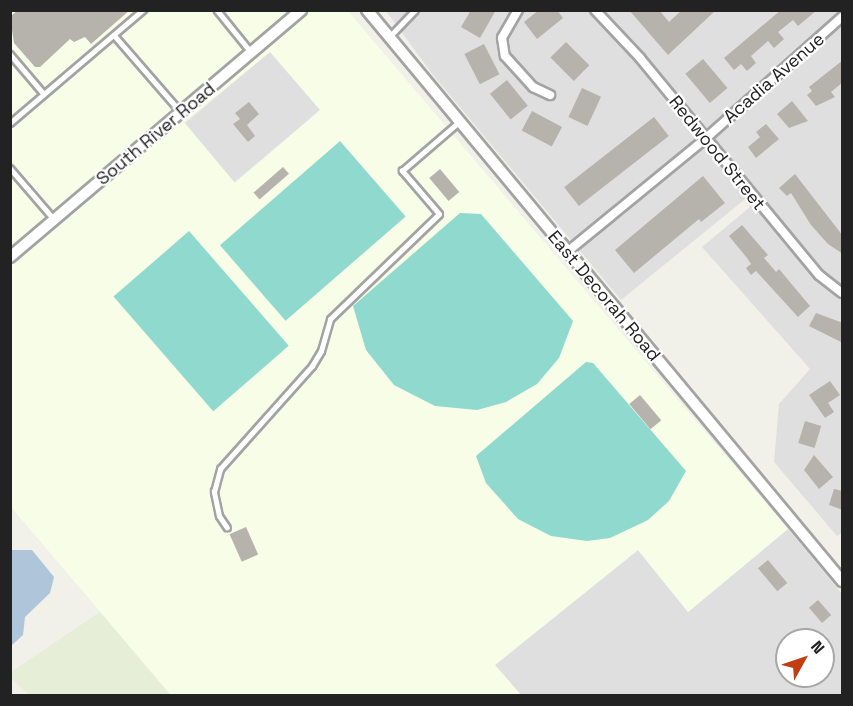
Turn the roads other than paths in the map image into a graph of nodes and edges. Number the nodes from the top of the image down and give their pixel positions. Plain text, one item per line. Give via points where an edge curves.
1 (142, 10) edge
2 (217, 10) edge
3 (301, 10) edge
4 (367, 10) edge
5 (415, 10) edge
6 (518, 10) edge
7 (595, 10) edge
8 (843, 17) edge
9 (114, 35) junction
10 (389, 37) junction
11 (251, 52) junction
12 (10, 54) edge
13 (44, 94) junction
14 (550, 95) dead end
15 (182, 112) junction
16 (459, 122) junction
17 (10, 123) edge
18 (705, 139) junction
19 (10, 168) edge
20 (54, 219) junction
21 (567, 252) junction
22 (10, 256) edge
23 (843, 293) edge
24 (227, 528) dead end
25 (843, 581) edge

1 - 9 lane
2 - 11 lane
3 - 11 street, South River Road
4 - 10 street, East Decorah Road
5 - 10 lane
6 - 14 street via 502,39 506,56 533,87
7 - 18 street, Redwood Street
8 - 18 street, Acadia Avenue
9 - 13 lane
9 - 15 lane
10 - 16 street, East Decorah Road
11 - 15 street, South River Road
12 - 13 lane
13 - 17 lane
15 - 20 street, South River Road
16 - 21 street, East Decorah Road
16 - 24 lane via 402,171 440,214 330,319 321,351 312,366 220,469 214,492 219,516
18 - 21 street, Acadia Avenue
18 - 23 street, Redwood Street via 819,275
19 - 20 lane
20 - 22 street, South River Road
21 - 25 street, East Decorah Road

